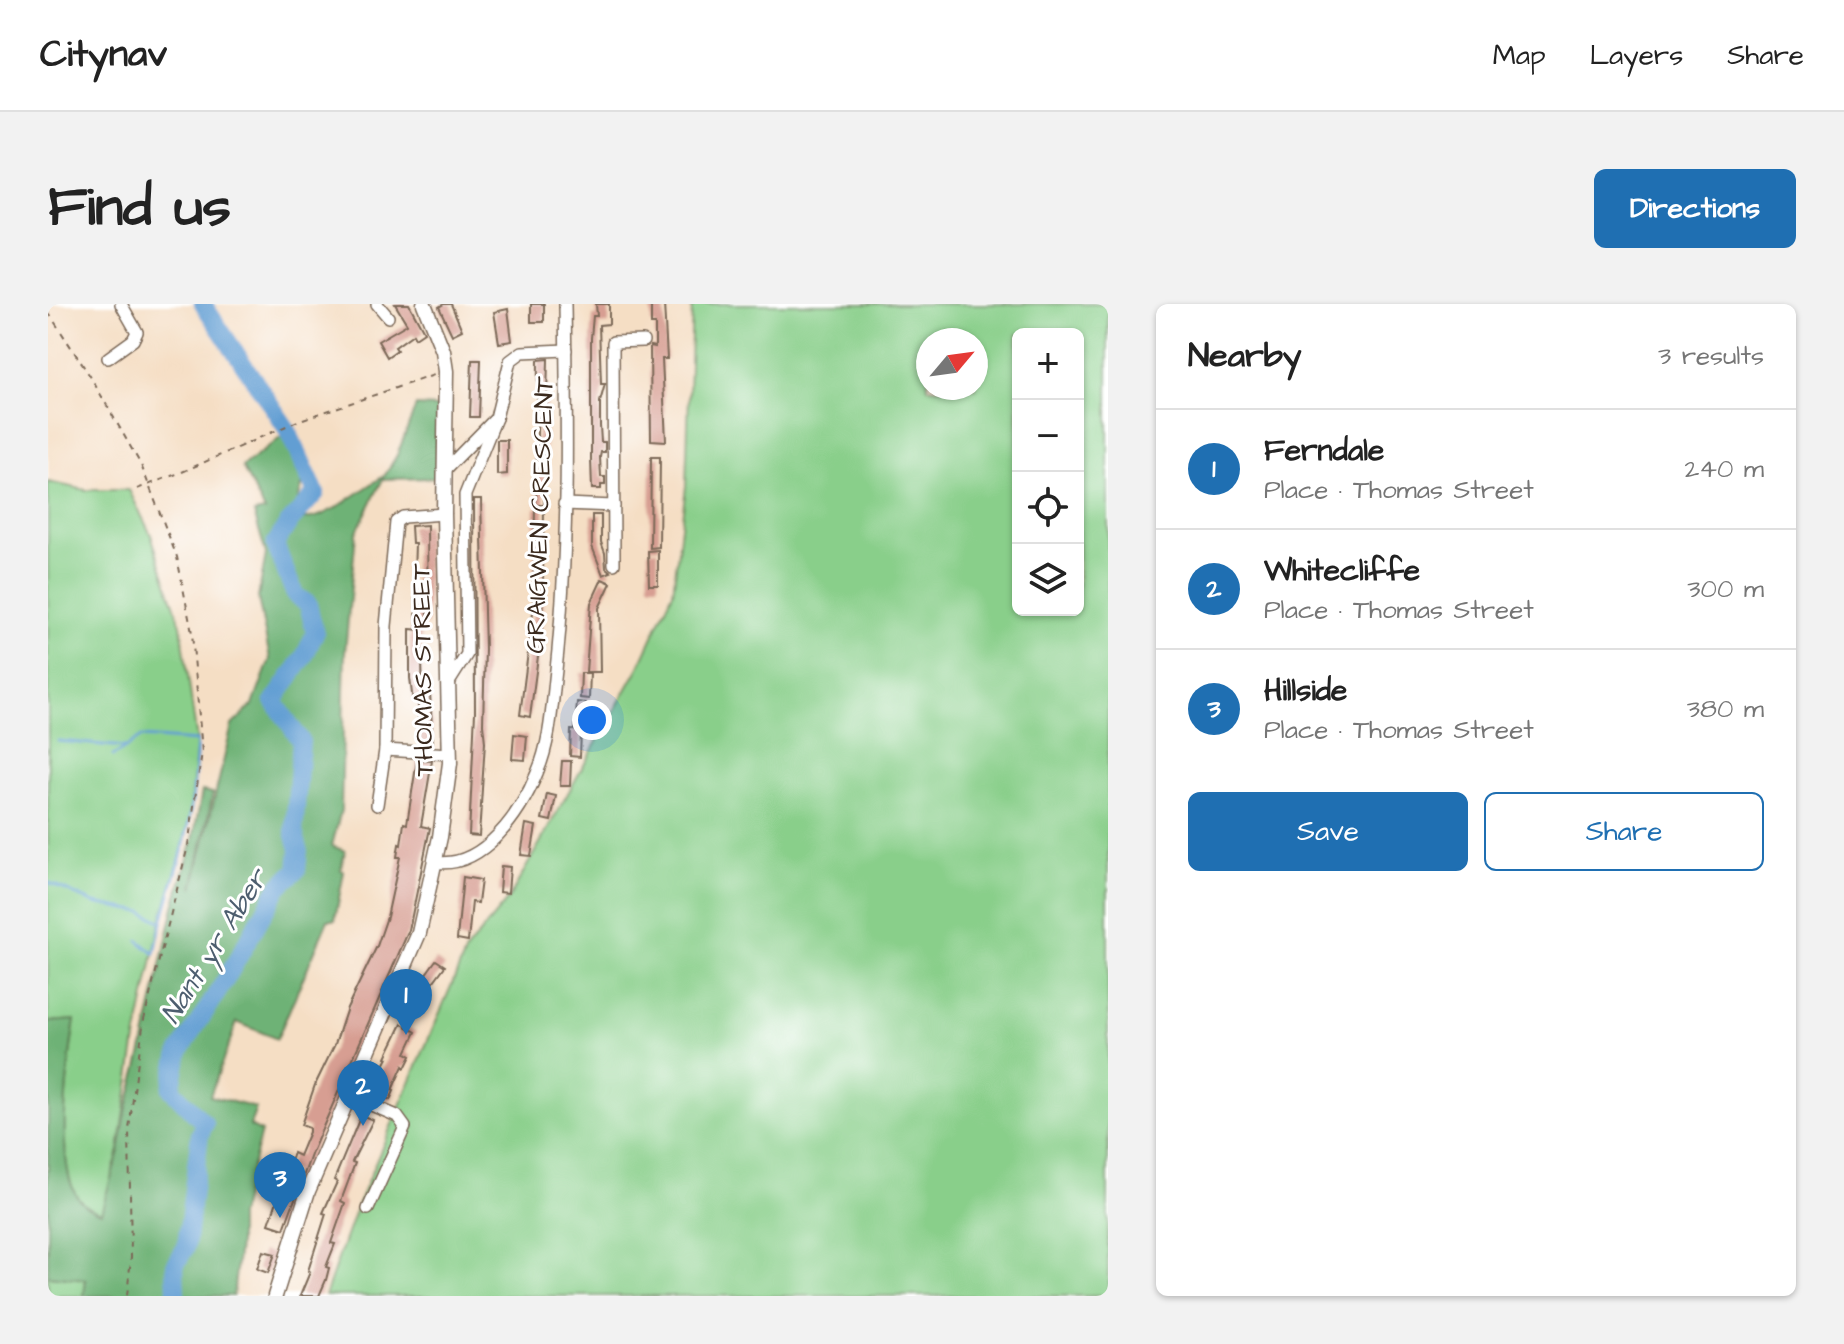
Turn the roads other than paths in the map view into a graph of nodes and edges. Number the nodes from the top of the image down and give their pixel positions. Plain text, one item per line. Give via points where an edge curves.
1 (121, 304) edge
2 (377, 304) edge
3 (424, 304) edge
4 (565, 304) edge
5 (388, 317) dead end
6 (643, 341) dead end
7 (566, 350) junction
8 (108, 358) dead end
9 (496, 418) junction
10 (444, 471) junction
11 (564, 504) junction
12 (614, 506) junction
13 (444, 514) junction
14 (614, 564) dead end
15 (448, 684) junction
16 (385, 750) junction
17 (450, 754) junction
18 (377, 805) dead end
19 (434, 862) junction
20 (348, 1095) junction
21 (368, 1209) dead end
22 (275, 1296) edge

1 - 8 street via 137,332
2 - 5 street
3 - 10 main road, THOMAS STREET via 446,371
4 - 7 street, GRAIGWEN CRESCENT
6 - 12 street via 613,342
7 - 9 street via 522,352 510,361
7 - 11 street, GRAIGWEN CRESCENT
9 - 10 street
9 - 15 street via 465,495 467,654
10 - 13 main road, THOMAS STREET
11 - 12 street
11 - 19 street, GRAIGWEN CRESCENT via 562,622 537,773 492,841 468,859
12 - 14 street
13 - 15 main road, THOMAS STREET
13 - 16 street via 396,522 386,626
15 - 17 main road, THOMAS STREET
16 - 17 street
16 - 18 street
17 - 19 main road, THOMAS STREET
19 - 20 main road, THOMAS STREET via 419,933
20 - 21 street via 397,1116 405,1127
20 - 22 main road, THOMAS STREET via 308,1191

